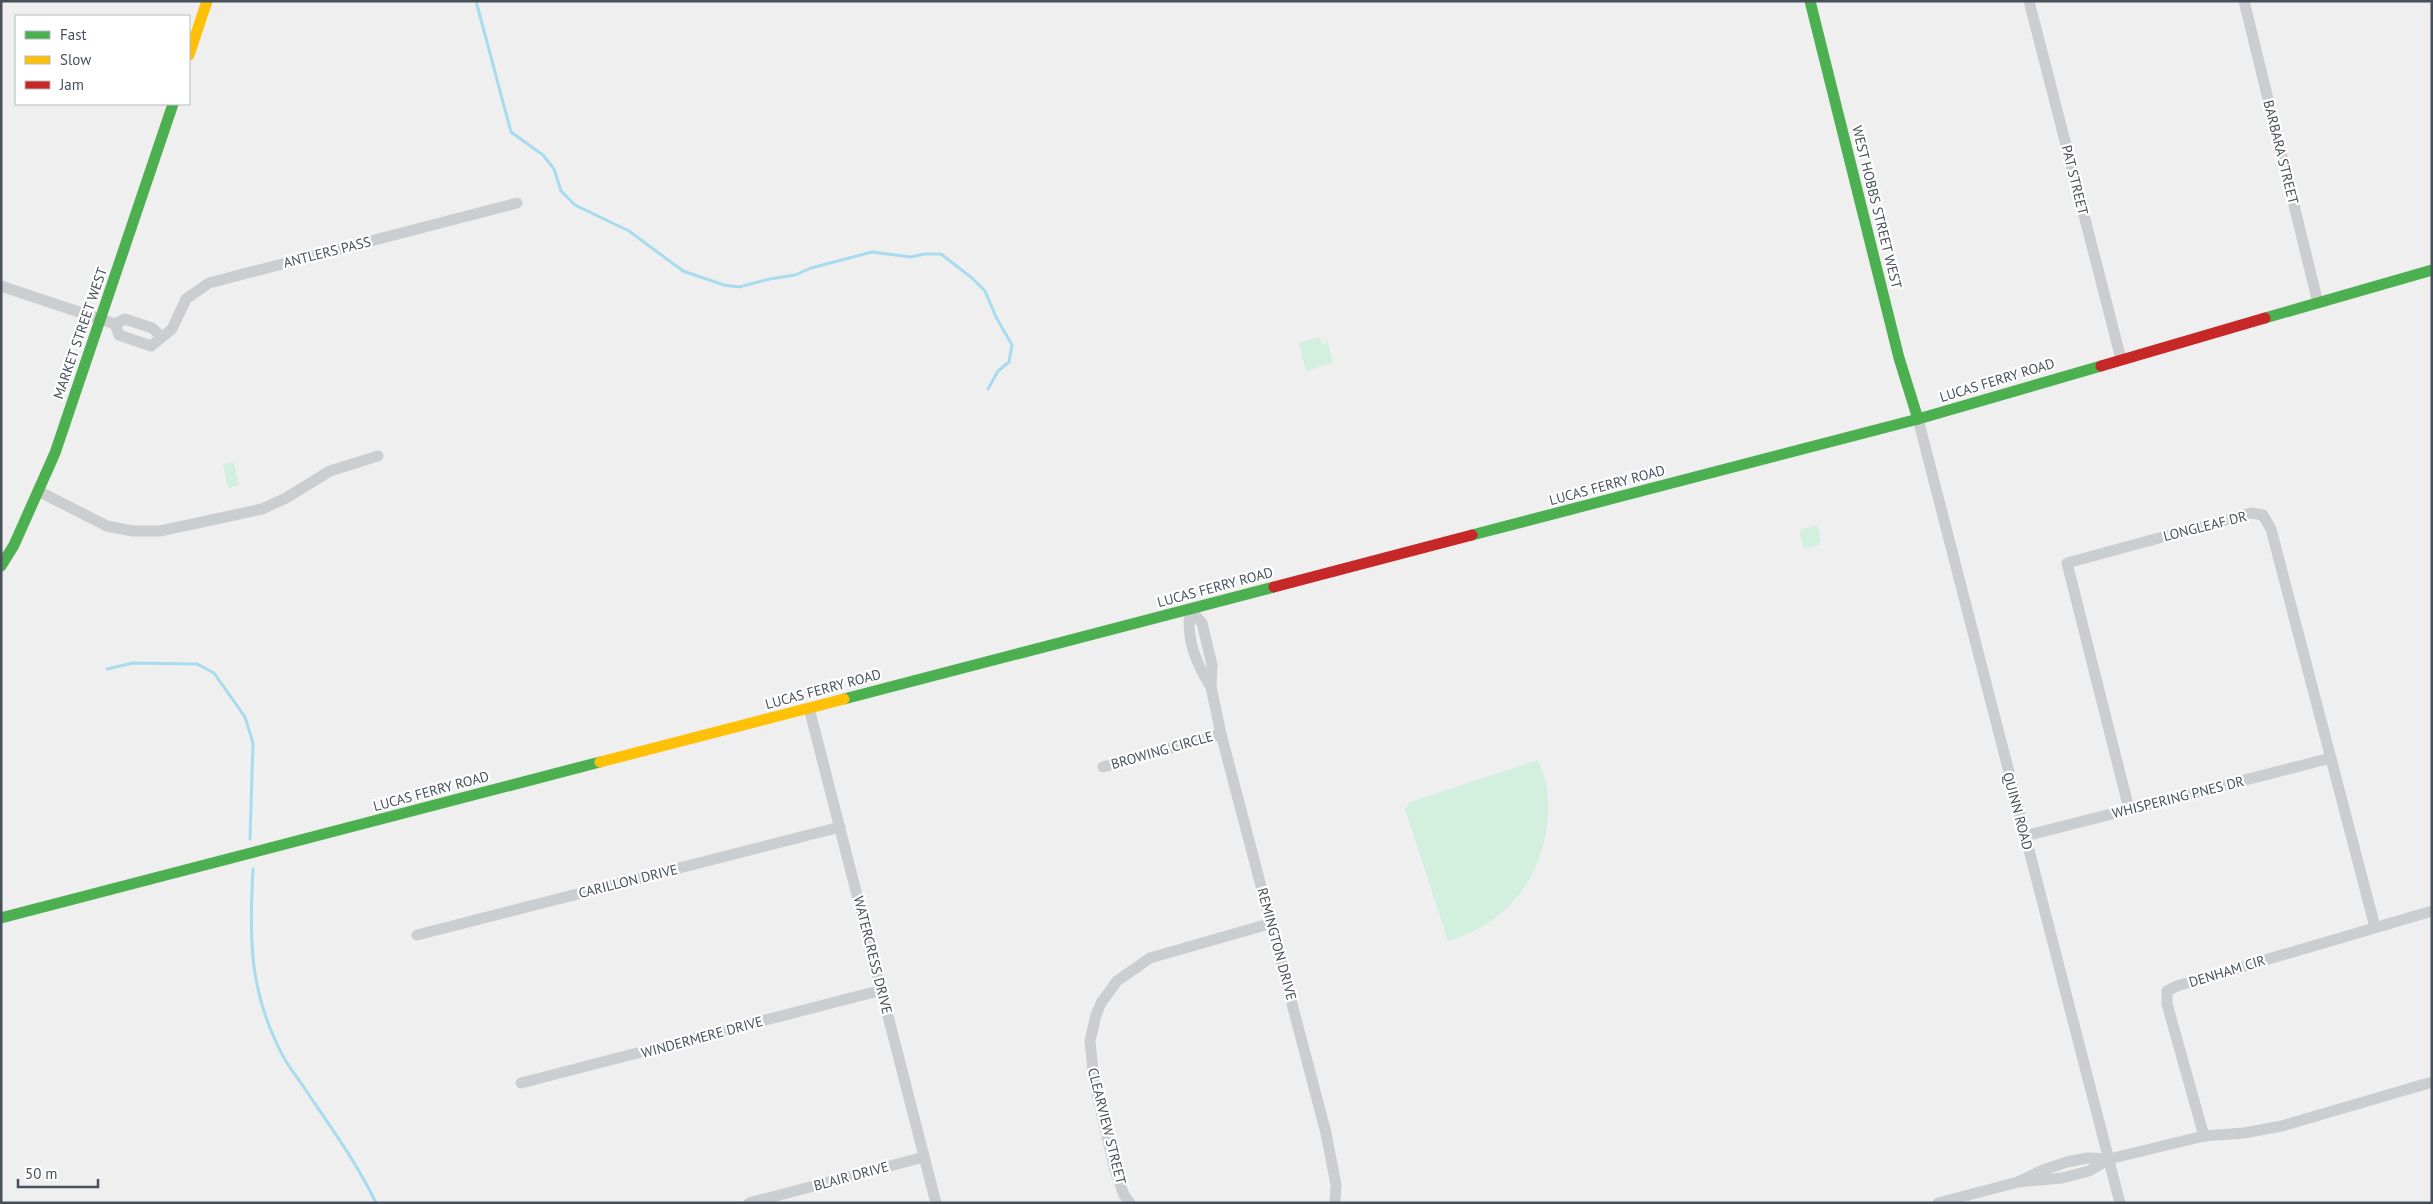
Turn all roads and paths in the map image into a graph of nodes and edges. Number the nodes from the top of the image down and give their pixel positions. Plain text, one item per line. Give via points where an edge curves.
1 (207, 1) edge
2 (1810, 1) edge
3 (2029, 1) edge
4 (2244, 1) edge
5 (190, 52) edge
6 (173, 105) edge
7 (517, 203) dead end
8 (2432, 270) edge
9 (1, 286) edge
10 (2318, 303) junction
11 (101, 319) junction
12 (115, 324) junction
13 (162, 337) junction
14 (2121, 359) junction
15 (1918, 419) junction
16 (378, 456) dead end
17 (38, 491) junction
18 (1, 566) edge
19 (1190, 609) junction
20 (809, 708) junction
21 (1221, 734) junction
22 (2331, 758) junction
23 (1103, 767) dead end
24 (2129, 809) junction
25 (840, 827) junction
26 (2025, 836) junction
27 (2432, 911) edge
28 (1, 918) edge
29 (1272, 923) junction
30 (2375, 927) junction
31 (417, 935) dead end
32 (882, 990) junction
33 (2432, 1082) edge
34 (522, 1084) dead end
35 (2204, 1136) junction
36 (924, 1157) junction
37 (2109, 1159) junction
38 (748, 1203) edge
39 (936, 1203) edge
40 (1130, 1203) edge
41 (1335, 1203) edge
42 (1938, 1203) edge
43 (2120, 1203) edge

1 - 5 street
2 - 15 street, WEST HOBBS STREET WEST via 1899,358
3 - 14 street, PAT STREET
4 - 10 street, BARBARA STREET
6 - 11 street, MARKET STREET WEST
7 - 13 street, ANTLERS PASS via 208,283 186,299 172,330
8 - 10 street, LUCAS FERRY ROAD
9 - 11 street
10 - 14 street, LUCAS FERRY ROAD
11 - 12 street
11 - 17 street, MARKET STREET WEST via 55,453
12 - 13 street via 125,319 152,328
12 - 13 street via 119,335 151,346
14 - 15 street, LUCAS FERRY ROAD
15 - 19 street, LUCAS FERRY ROAD
15 - 26 street, QUINN ROAD
16 - 17 street via 330,470 262,509 160,531 133,531 107,526
17 - 18 street, MARKET STREET WEST
19 - 20 street, LUCAS FERRY ROAD
19 - 21 street, REMINGTON DRIVE via 1190,643 1198,667 1210,687
20 - 25 street, WATERCRESS DRIVE
20 - 28 street, LUCAS FERRY ROAD
21 - 23 street, BROWING CIRCLE
21 - 29 street, REMINGTON DRIVE
22 - 24 street, WHISPERING PNES DR
22 - 24 street, LONGLEAF DR via 2271,528 2263,515 2242,515 2067,563
22 - 30 street, LONGLEAF DR
24 - 26 street, WHISPERING PNES DR
25 - 31 street, CARILLON DRIVE
25 - 32 street, WATERCRESS DRIVE
26 - 37 street, QUINN ROAD
27 - 30 street, DENHAM CIR
29 - 40 street, CLEARVIEW STREET via 1150,958 1118,982 1101,1003 1090,1041 1094,1081 1115,1170
29 - 41 street, REMINGTON DRIVE via 1328,1141 1336,1185
30 - 35 street, DENHAM CIR via 2166,991
32 - 34 street, WINDERMERE DRIVE
32 - 36 street, WATERCRESS DRIVE
33 - 35 street via 2282,1126
35 - 37 street
36 - 38 street, BLAIR DRIVE
36 - 39 street, WATERCRESS DRIVE
37 - 42 street via 2087,1158 2067,1162 2018,1182
37 - 43 street, QUINN ROAD

